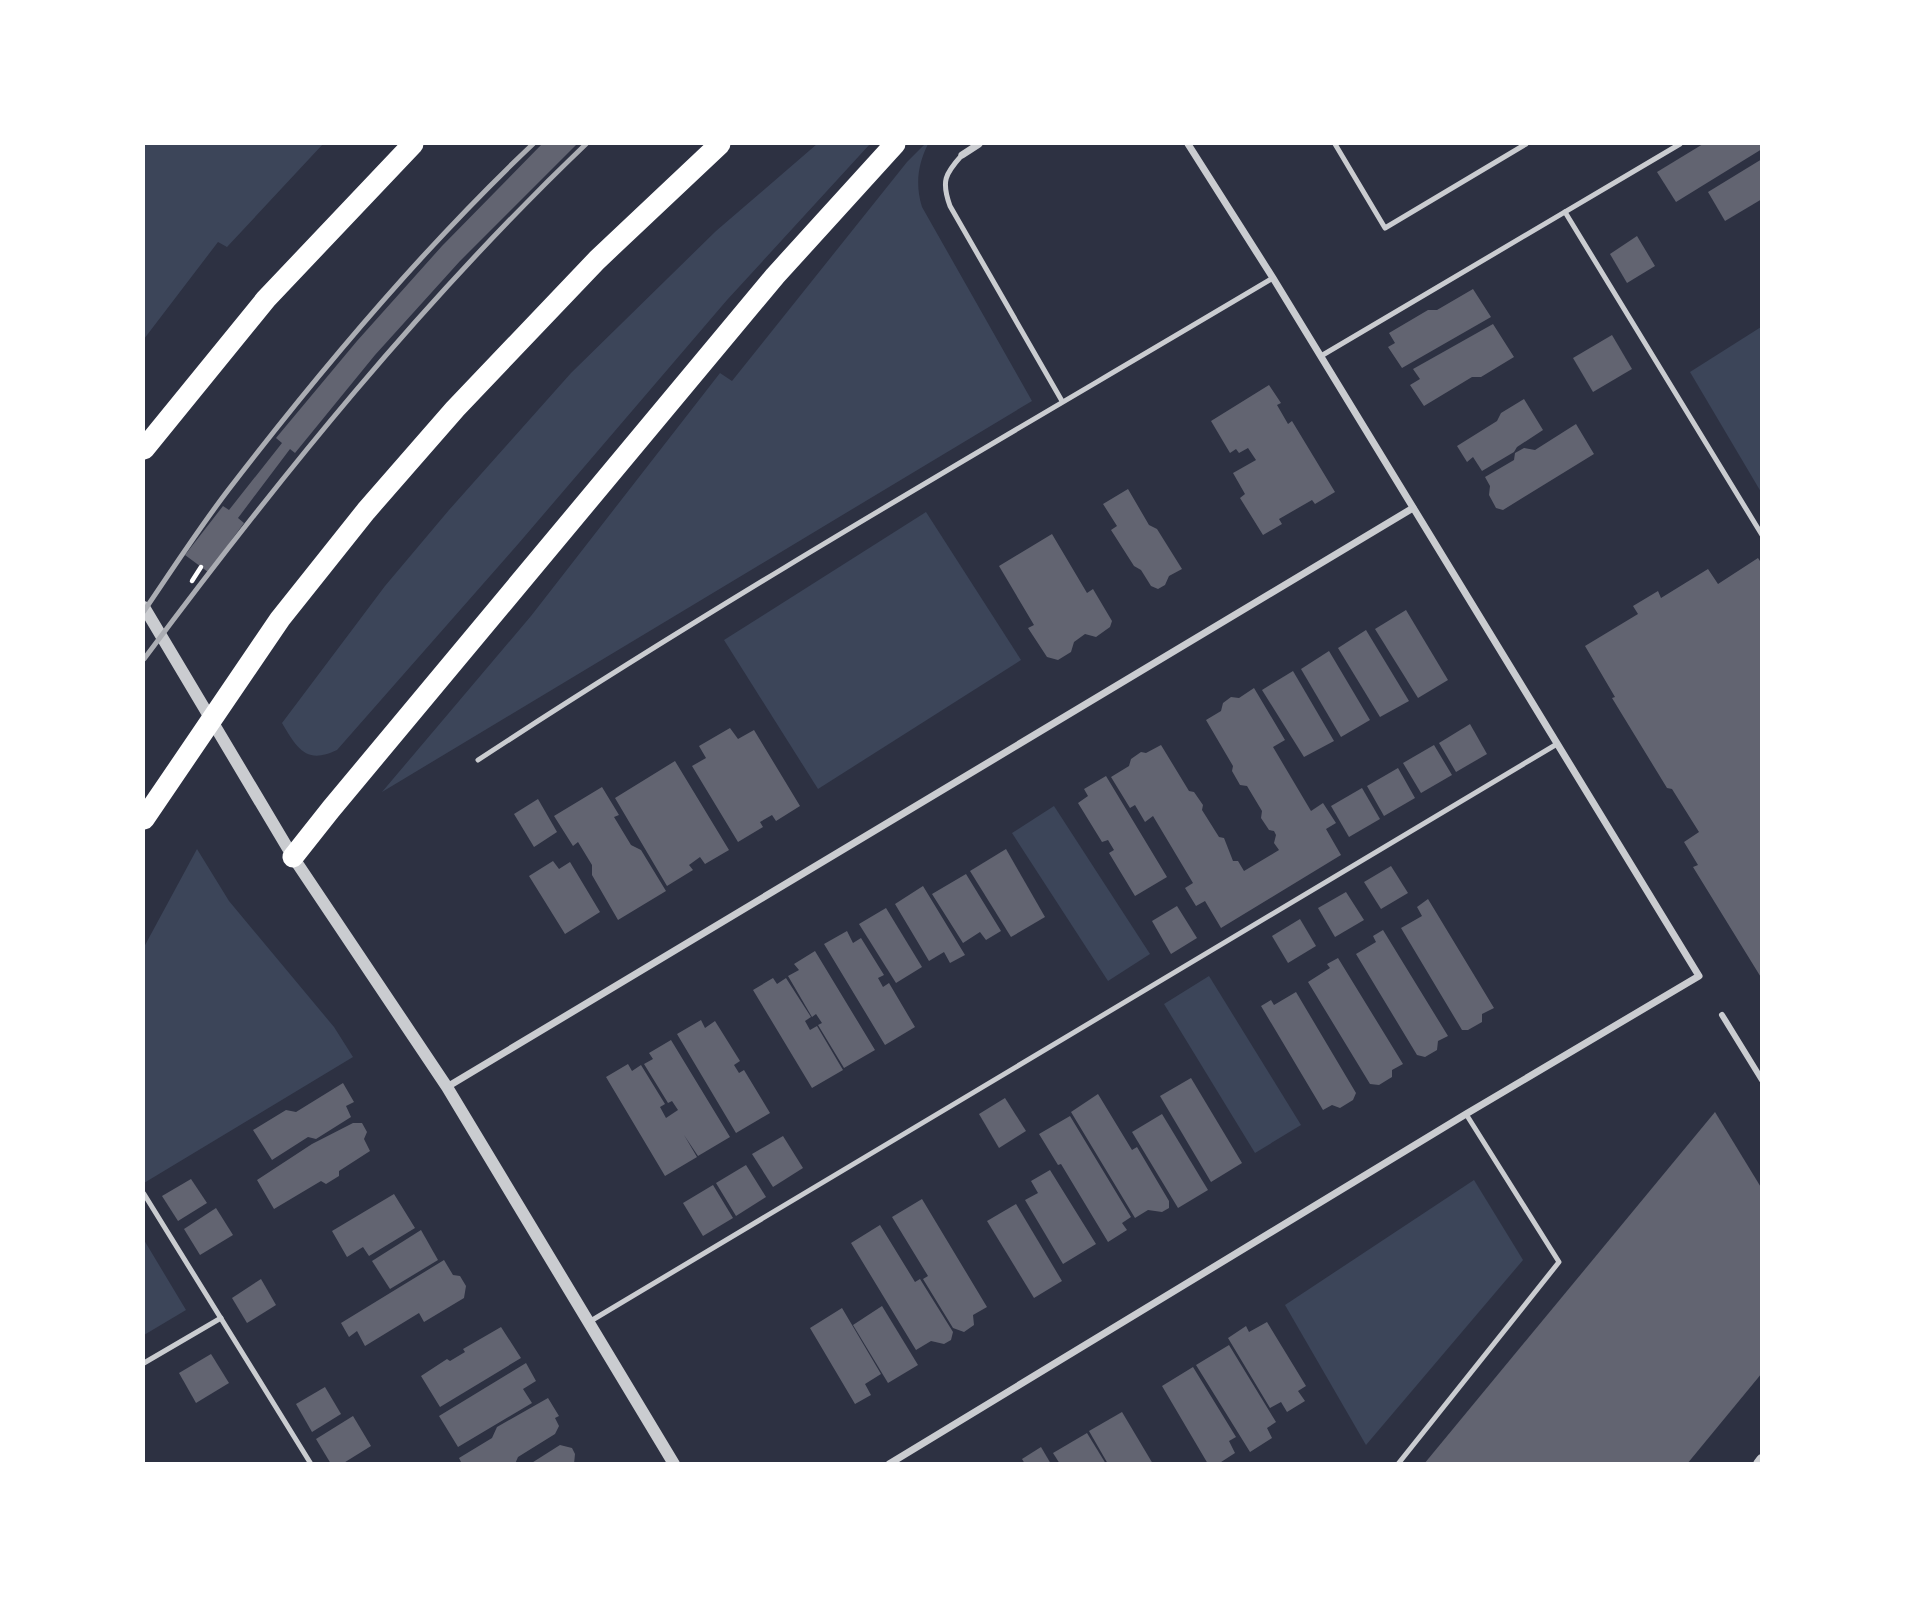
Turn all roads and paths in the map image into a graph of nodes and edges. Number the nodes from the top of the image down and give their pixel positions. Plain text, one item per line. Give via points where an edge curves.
1 (413, 144) edge
2 (720, 144) edge
3 (895, 144) edge
4 (979, 144) edge
5 (1188, 144) edge
6 (1335, 144) edge
7 (1526, 144) edge
8 (1680, 144) edge
9 (962, 155) joint
10 (1565, 212) junction
11 (1273, 278) junction
12 (1321, 356) junction
13 (1062, 401) junction
14 (144, 449) edge
15 (1413, 509) junction
16 (1762, 535) edge
17 (201, 567) dead end
18 (192, 581) dead end
19 (144, 607) edge
20 (1557, 744) junction
21 (478, 760) dead end
22 (144, 819) edge
23 (293, 857) junction
24 (1722, 1015) dead end
25 (1762, 1080) edge
26 (447, 1087) junction
27 (1466, 1114) junction
28 (144, 1194) edge
29 (221, 1318) junction
30 (589, 1322) junction
31 (144, 1363) edge
32 (311, 1464) edge
33 (674, 1464) edge
34 (889, 1464) edge
35 (1398, 1464) edge

1 - 14 highway via 266,299
2 - 22 highway via 597,260 455,409 366,511 280,619
3 - 23 highway via 775,276
4 - 9 street
5 - 11 street
6 - 7 lane via 1385,228
8 - 10 lane
9 - 13 lane via 947,172 944,190 950,206
10 - 12 lane
10 - 16 lane
11 - 12 street
11 - 13 lane
12 - 15 street
13 - 21 lane
15 - 20 street
15 - 26 street
17 - 18 path
19 - 23 street
20 - 27 street via 1699,976
20 - 30 lane
23 - 26 street
24 - 25 street
26 - 30 street
27 - 34 street
27 - 35 lane via 1559,1262
28 - 29 lane
29 - 31 lane
29 - 32 lane
30 - 33 street

